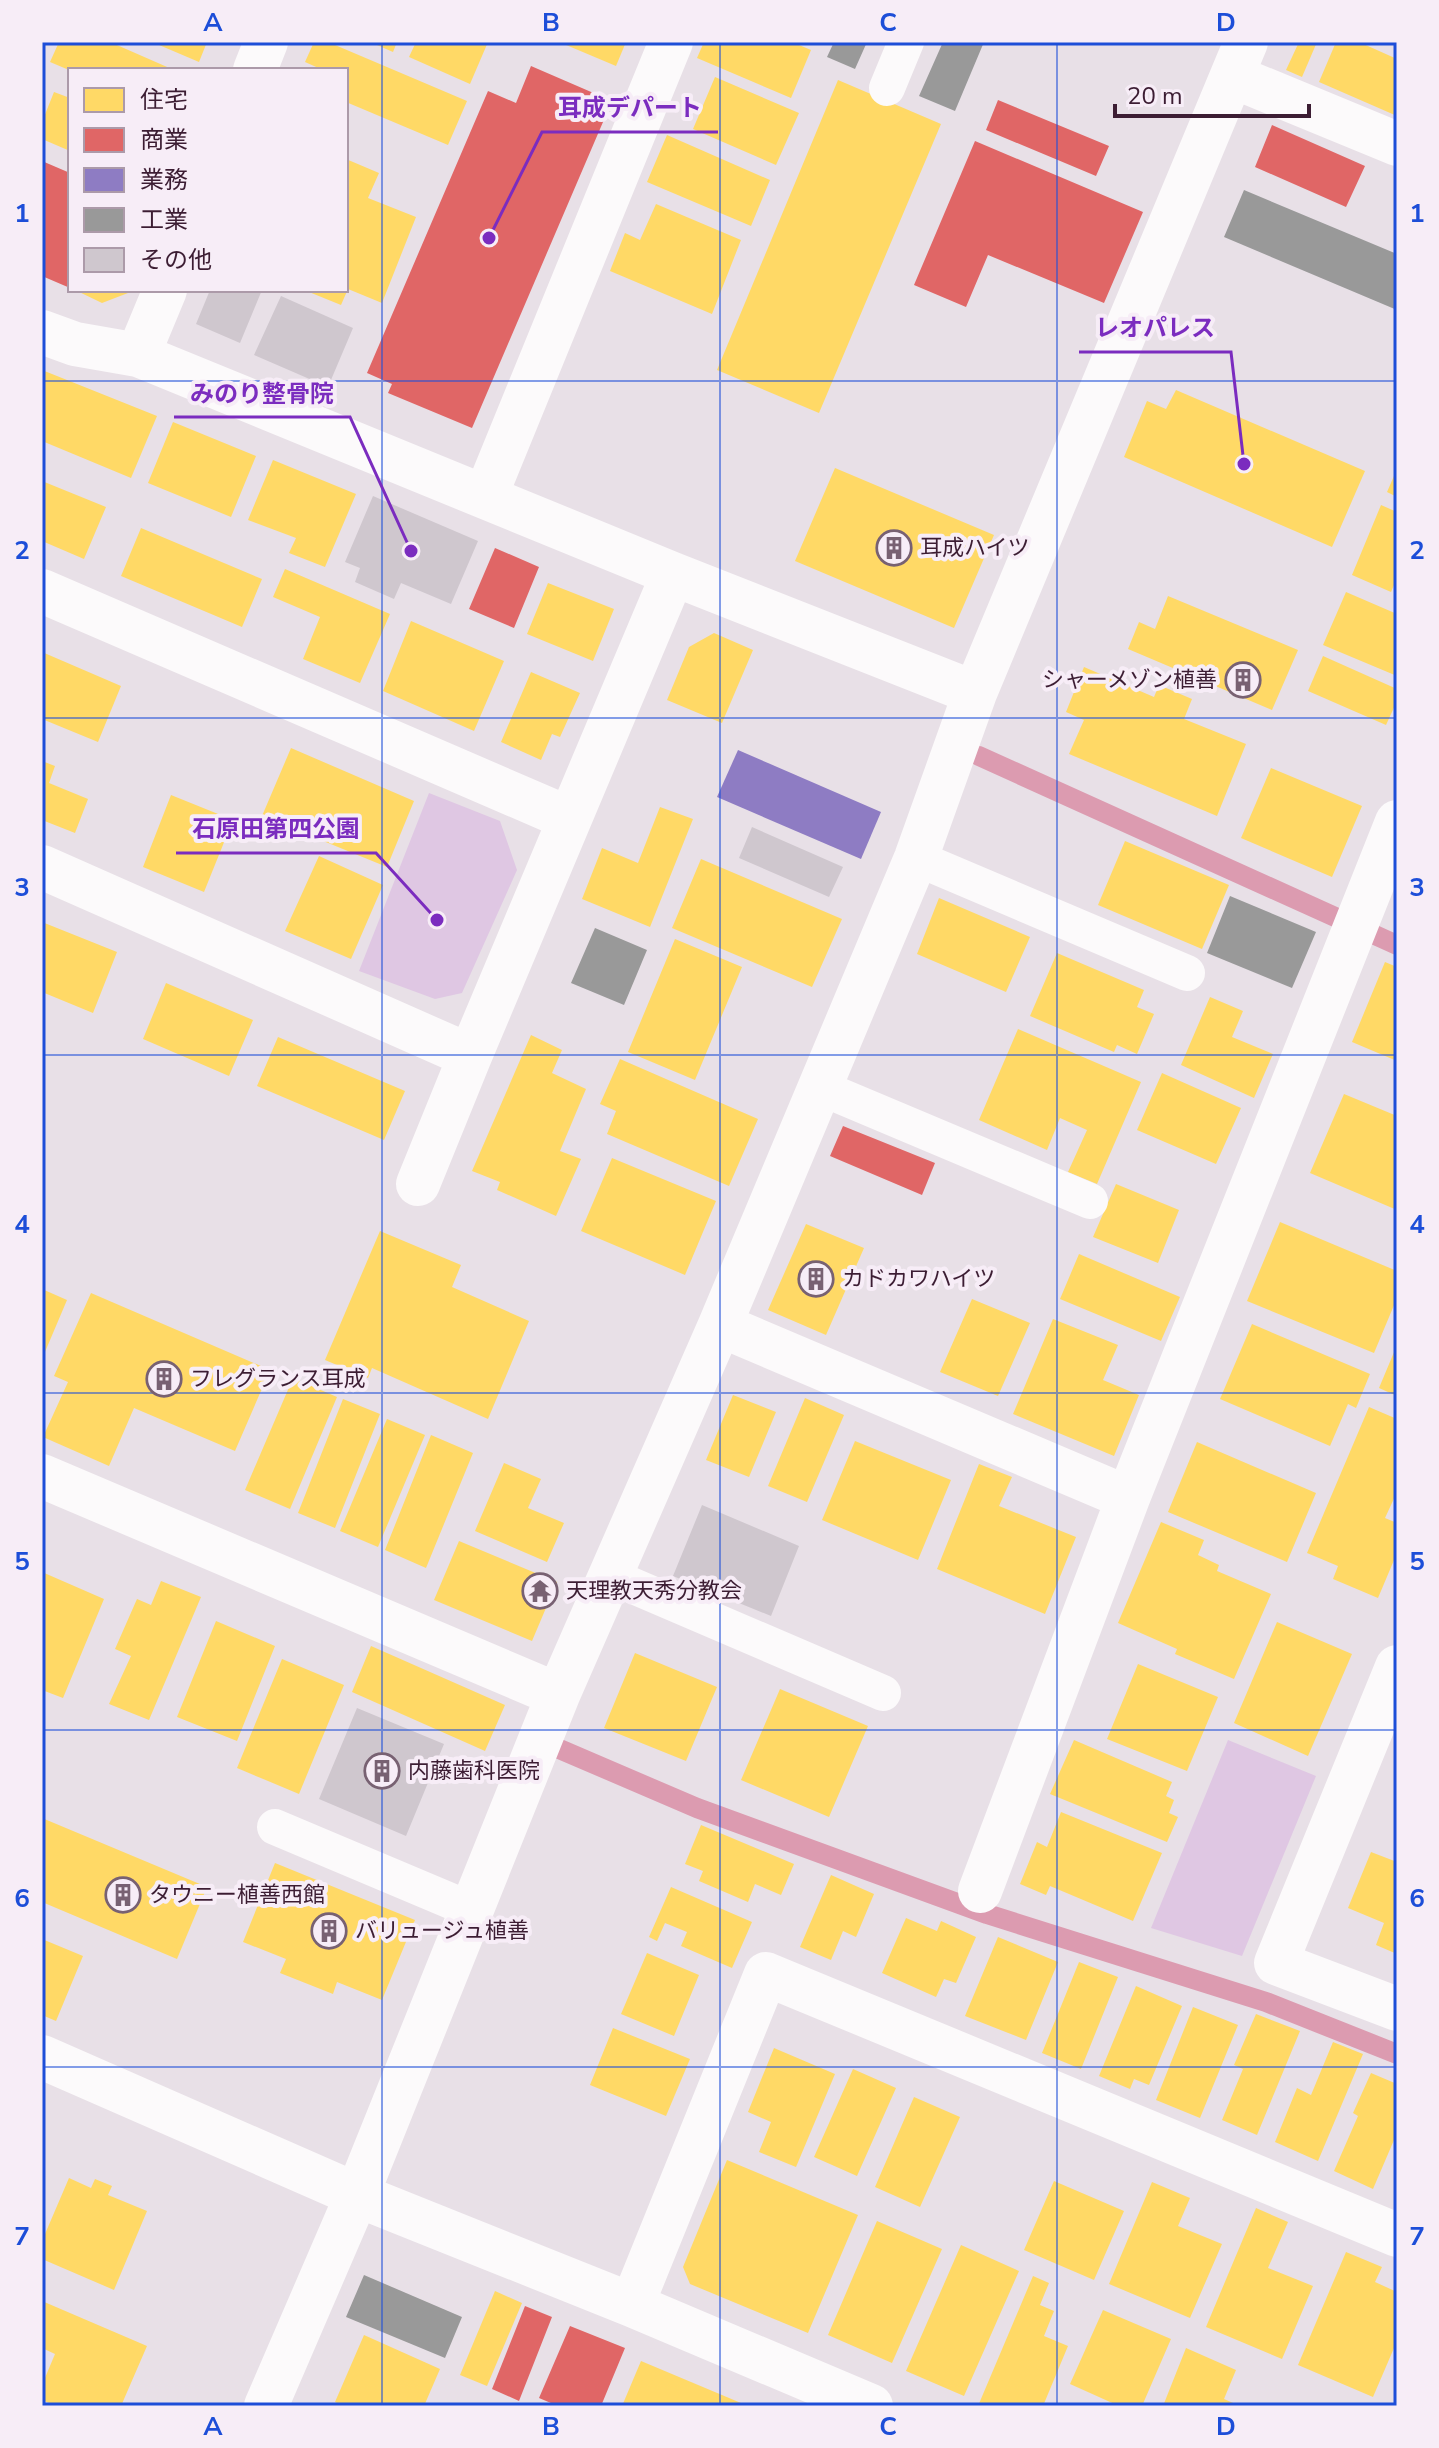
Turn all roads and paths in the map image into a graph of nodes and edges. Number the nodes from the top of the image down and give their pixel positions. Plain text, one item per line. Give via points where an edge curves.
1 (266, 42) edge
2 (671, 42) edge
3 (906, 42) edge
4 (1239, 59) edge
5 (256, 68) edge
6 (887, 88) dead end
7 (1397, 144) edge
8 (164, 292) edge
9 (42, 332) edge
10 (138, 355) junction
11 (486, 495) junction
12 (673, 574) junction
13 (42, 591) edge
14 (975, 693) junction
15 (568, 818) junction
16 (1397, 822) edge
17 (916, 858) junction
18 (42, 867) edge
19 (1187, 973) dead end
20 (470, 1056) junction
21 (819, 1087) junction
22 (418, 1184) dead end
23 (1090, 1201) dead end
24 (720, 1325) junction
25 (42, 1476) edge
26 (1128, 1498) junction
27 (610, 1576) junction
28 (1397, 1667) edge
29 (883, 1693) dead end
30 (558, 1695) junction
31 (275, 1827) dead end
32 (980, 1891) dead end
33 (472, 1910) junction
34 (1397, 2009) edge
35 (42, 2057) edge
36 (357, 2195) junction
37 (1397, 2235) edge
38 (632, 2305) junction
39 (266, 2406) edge
40 (871, 2406) edge

1 - 5 street
2 - 11 street
3 - 6 lane
4 - 7 street
4 - 14 street
8 - 10 street
9 - 10 street
10 - 11 street
11 - 12 street
12 - 14 street
12 - 15 street
13 - 15 street
14 - 17 street
15 - 20 street
16 - 26 street
17 - 19 lane
17 - 21 street
18 - 20 street
20 - 22 street
21 - 23 lane
21 - 24 street
24 - 26 street
24 - 27 street
25 - 30 street
26 - 32 street
27 - 29 lane
27 - 30 street
28 - 34 street via 1276,1963
30 - 33 street
31 - 33 lane
33 - 36 street
35 - 36 street
36 - 38 street
36 - 39 street
37 - 38 street via 766,1974
38 - 40 street

